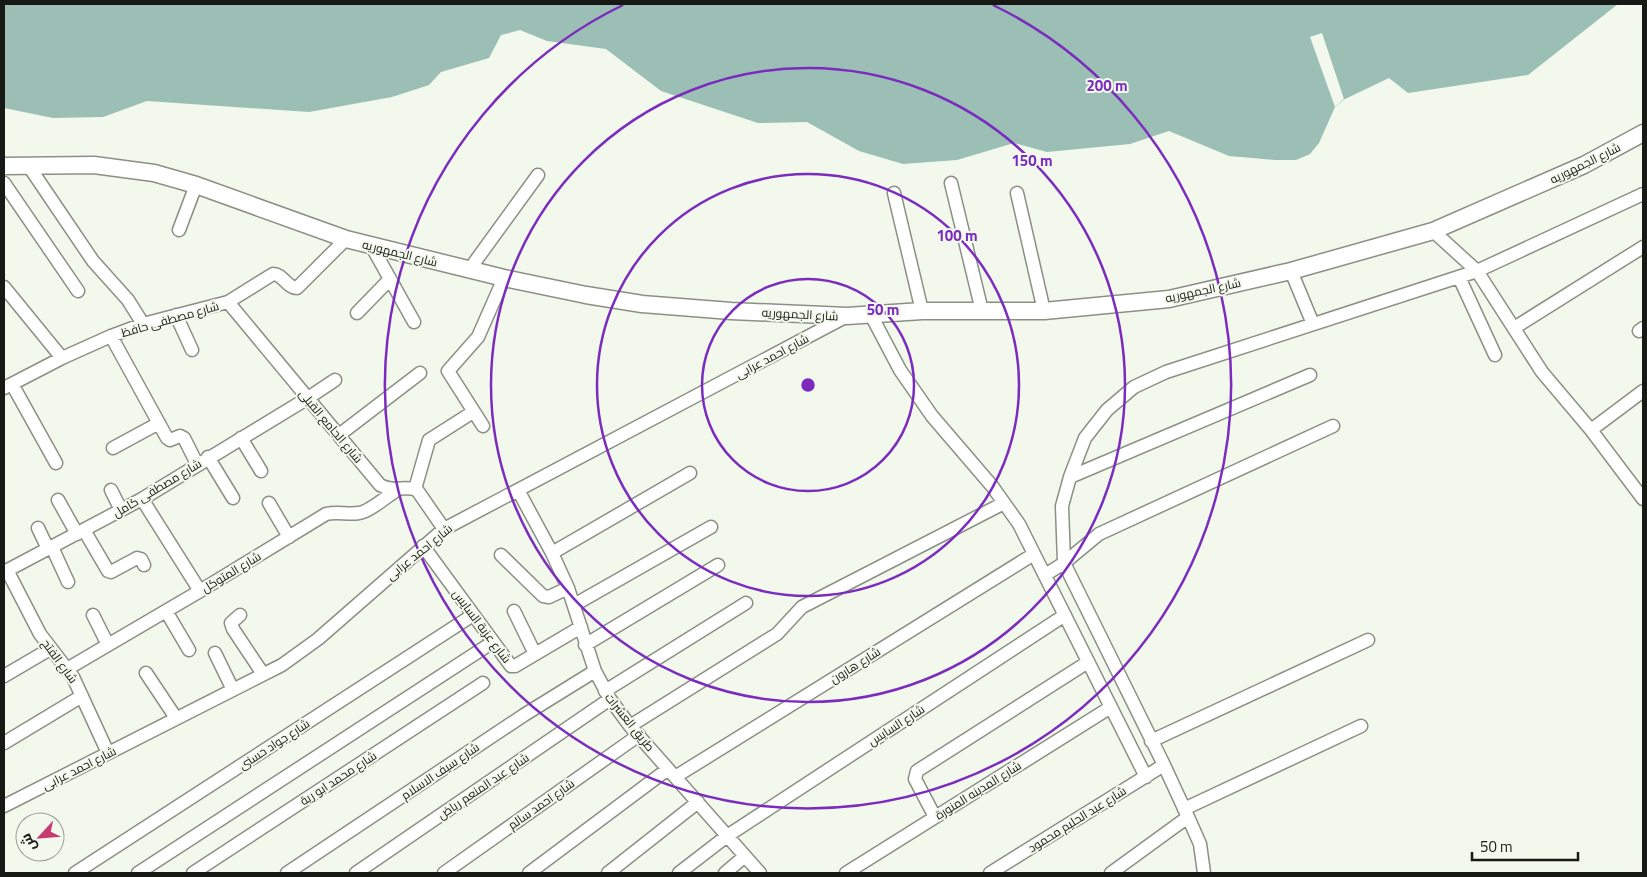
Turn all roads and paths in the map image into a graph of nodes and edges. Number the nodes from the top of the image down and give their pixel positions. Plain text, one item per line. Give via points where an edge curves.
1 (1643, 133) edge
2 (28, 165) junction
3 (4, 166) edge
4 (538, 175) dead end
5 (4, 183) edge
6 (950, 183) dead end
7 (196, 185) junction
8 (894, 193) dead end
9 (1016, 193) dead end
10 (1643, 194) edge
11 (179, 230) dead end
12 (1433, 231) junction
13 (346, 239) junction
14 (371, 245) junction
15 (1643, 247) edge
16 (469, 270) junction
17 (1291, 271) junction
18 (1477, 271) junction
19 (1459, 276) junction
20 (504, 278) junction
21 (390, 279) junction
22 (4, 287) edge
23 (78, 291) dead end
24 (228, 302) junction
25 (922, 311) junction
26 (982, 311) junction
27 (1044, 311) junction
28 (356, 313) dead end
29 (871, 315) junction
30 (176, 316) junction
31 (847, 316) junction
32 (414, 322) dead end
33 (143, 324) junction
34 (1313, 324) junction
35 (1514, 328) junction
36 (111, 336) junction
37 (192, 350) dead end
38 (1495, 355) dead end
39 (62, 358) junction
40 (420, 373) dead end
41 (1310, 375) dead end
42 (335, 380) dead end
43 (8, 386) edge
44 (1643, 391) edge
45 (308, 398) junction
46 (474, 412) junction
47 (159, 423) junction
48 (483, 426) dead end
49 (1333, 426) dead end
50 (1592, 430) junction
51 (339, 435) junction
52 (241, 438) junction
53 (113, 448) dead end
54 (208, 457) junction
55 (56, 463) dead end
56 (197, 464) junction
57 (261, 471) dead end
58 (690, 473) dead end
59 (1070, 477) junction
60 (415, 489) junction
61 (111, 490) dead end
62 (397, 490) junction
63 (518, 490) junction
64 (1642, 494) edge
65 (233, 498) dead end
66 (142, 499) junction
67 (58, 500) dead end
68 (269, 503) dead end
69 (1004, 503) junction
70 (121, 510) junction
71 (711, 527) dead end
72 (38, 528) dead end
73 (444, 529) junction
74 (81, 532) junction
75 (289, 537) junction
76 (423, 546) junction
77 (50, 548) junction
78 (552, 553) junction
79 (1034, 554) junction
80 (501, 555) dead end
81 (1064, 563) junction
82 (718, 564) dead end
83 (144, 565) dead end
84 (5, 571) edge
85 (1044, 575) junction
86 (68, 582) dead end
87 (568, 588) junction
88 (200, 591) junction
89 (746, 603) dead end
90 (574, 605) junction
91 (166, 611) junction
92 (514, 611) dead end
93 (92, 615) dead end
94 (240, 615) dead end
95 (473, 615) junction
96 (1065, 615) junction
97 (581, 627) junction
98 (1368, 640) dead end
99 (493, 642) junction
100 (108, 645) junction
101 (585, 645) junction
102 (50, 649) junction
103 (189, 650) dead end
104 (215, 653) dead end
105 (535, 654) junction
106 (1088, 662) junction
107 (67, 669) junction
108 (595, 671) junction
109 (146, 673) dead end
110 (263, 674) junction
111 (4, 676) edge
112 (483, 683) dead end
113 (233, 690) junction
114 (607, 695) junction
115 (82, 696) junction
116 (1111, 706) junction
117 (176, 718) junction
118 (1361, 726) dead end
119 (635, 731) junction
120 (1151, 741) junction
121 (4, 743) edge
122 (108, 753) junction
123 (1164, 765) junction
124 (672, 773) junction
125 (1146, 777) junction
126 (698, 802) junction
127 (4, 806) edge
128 (1186, 813) junction
129 (935, 817) junction
130 (727, 836) junction
131 (746, 856) junction
132 (75, 873) edge
133 (138, 873) edge
134 (194, 873) edge
135 (287, 873) edge
136 (356, 873) edge
137 (444, 873) edge
138 (529, 873) edge
139 (608, 873) edge
140 (679, 873) edge
141 (724, 873) edge
142 (760, 873) edge
143 (846, 873) edge
144 (990, 873) edge
145 (1111, 873) edge
146 (1204, 873) edge

1 - 12 street, شارع الجمهوريه via 1584,165
2 - 3 street, شارع الجمهوريه
2 - 7 street, شارع الجمهوريه via 123,168
2 - 33 street via 93,261 128,300
4 - 16 street
5 - 23 street
6 - 26 street
7 - 11 street
7 - 13 street, شارع الجمهوريه
8 - 25 street
9 - 27 street
10 - 18 street
12 - 17 street, شارع الجمهوريه
12 - 18 street
13 - 14 street, شارع الجمهوريه
13 - 24 street, شارع مصطفى حافظ via 297,288 275,274
14 - 16 street, شارع الجمهوريه
14 - 21 street
15 - 35 street
16 - 20 street, شارع الجمهوريه
17 - 27 street, شارع الجمهوريه via 1169,299
17 - 34 street
18 - 19 street
18 - 35 street
19 - 34 street
19 - 38 street
20 - 31 street, شارع الجمهوريه via 642,304
20 - 46 street via 478,337 448,371
21 - 28 street
21 - 32 street
22 - 39 street
24 - 30 street, شارع مصطفى حافظ
24 - 45 street, شارع الجامع القبلى
25 - 26 street, شارع الجمهوريه
25 - 29 street, شارع الجمهوريه
26 - 27 street, شارع الجمهوريه
29 - 31 street, شارع الجمهوريه
29 - 69 street via 900,370 932,416
30 - 33 street, شارع مصطفى حافظ
30 - 37 street
31 - 63 street, شارع احمد عرابى
33 - 36 street, شارع مصطفى حافظ
34 - 59 street via 1166,372 1134,388 1107,410 1085,438
35 - 50 street via 1542,372
36 - 39 street, شارع مصطفى حافظ
36 - 47 street
39 - 43 street, شارع مصطفى حافظ
40 - 51 street
41 - 59 street
42 - 45 street, شارع مصطفى كامل
43 - 55 street
44 - 50 street
45 - 51 street, شارع الجامع القبلى
45 - 52 street, شارع مصطفى كامل
46 - 48 street
46 - 60 street via 429,440
47 - 53 street
47 - 56 street via 169,440 178,436 184,438
49 - 81 street via 1098,534
50 - 64 street
51 - 62 street, شارع الجامع القبلى via 384,488
52 - 54 street, شارع مصطفى كامل
52 - 57 street
54 - 56 street, شارع مصطفى كامل
54 - 65 street
56 - 66 street, شارع مصطفى كامل
58 - 78 street
59 - 81 street via 1062,506
60 - 62 street
60 - 73 street
61 - 70 street
62 - 75 street, شارع المتوكل via 362,513 326,514
63 - 73 street, شارع احمد عرابى
63 - 78 street, طريق العشرات
66 - 70 street, شارع مصطفى كامل
66 - 88 street
67 - 74 street
68 - 75 street
69 - 79 street
69 - 119 street, شارع احمد سالم via 802,607 777,634
70 - 74 street, شارع مصطفى كامل
71 - 90 street
72 - 77 street
73 - 76 street, شارع احمد عرابى
74 - 77 street, شارع مصطفى كامل
74 - 83 street via 108,571 138,558
75 - 88 street, شارع المتوكل
76 - 95 street, شارع عزبة السايس
76 - 110 street, شارع احمد عرابى via 301,653
77 - 84 street, شارع مصطفى كامل
77 - 86 street
78 - 87 street, طريق العشرات
79 - 85 street
79 - 124 street, شارع هارون
80 - 87 street via 543,596 549,597
81 - 85 street
81 - 120 street
82 - 101 street
84 - 102 street, شارع الفتح
85 - 96 street
87 - 90 street, طريق العشرات
88 - 91 street, شارع المتوكل
89 - 114 street, شارع عبد المنعم رياض
90 - 97 street, طريق العشرات
91 - 100 street, شارع المتوكل
91 - 103 street
92 - 105 street
93 - 100 street
94 - 110 street via 231,623
95 - 99 street, شارع عزبة السايس
95 - 132 street, شارع جواد حسنى
96 - 106 street
96 - 130 street, شارع السايس
97 - 101 street, طريق العشرات
97 - 105 street, شارع عزبة السايس
98 - 120 street
99 - 105 street, شارع عزبة السايس via 511,666
99 - 133 street
100 - 107 street, شارع المتوكل
101 - 108 street, طريق العشرات
102 - 107 street, شارع الفتح
102 - 111 street
104 - 113 street
106 - 116 street
106 - 129 street via 917,771 915,779
107 - 115 street, شارع الفتح
108 - 114 street, طريق العشرات
108 - 135 street, شارع سيف الاسلام
109 - 117 street
110 - 113 street, شارع احمد عرابى
112 - 134 street, شارع محمد ابو رية
113 - 117 street, شارع احمد عرابى
114 - 119 street, طريق العشرات
114 - 136 street, شارع عبد المنعم رياض
115 - 121 street
115 - 122 street, شارع الفتح
116 - 125 street
116 - 129 street, شارع المدينه المنورة
117 - 122 street, شارع احمد عرابى
118 - 128 street
119 - 124 street, طريق العشرات
119 - 137 street, شارع احمد سالم
120 - 123 street
122 - 127 street, شارع احمد عرابى
123 - 125 street, شارع عبد الحليم محمود
123 - 128 street
124 - 126 street, طريق العشرات
124 - 138 street, شارع هارون
125 - 144 street, شارع عبد الحليم محمود
126 - 130 street, طريق العشرات
126 - 139 street
128 - 145 street
128 - 146 street via 1200,844
129 - 143 street, شارع المدينه المنورة
130 - 131 street, طريق العشرات
130 - 140 street, شارع السايس
131 - 141 street
131 - 142 street, طريق العشرات

